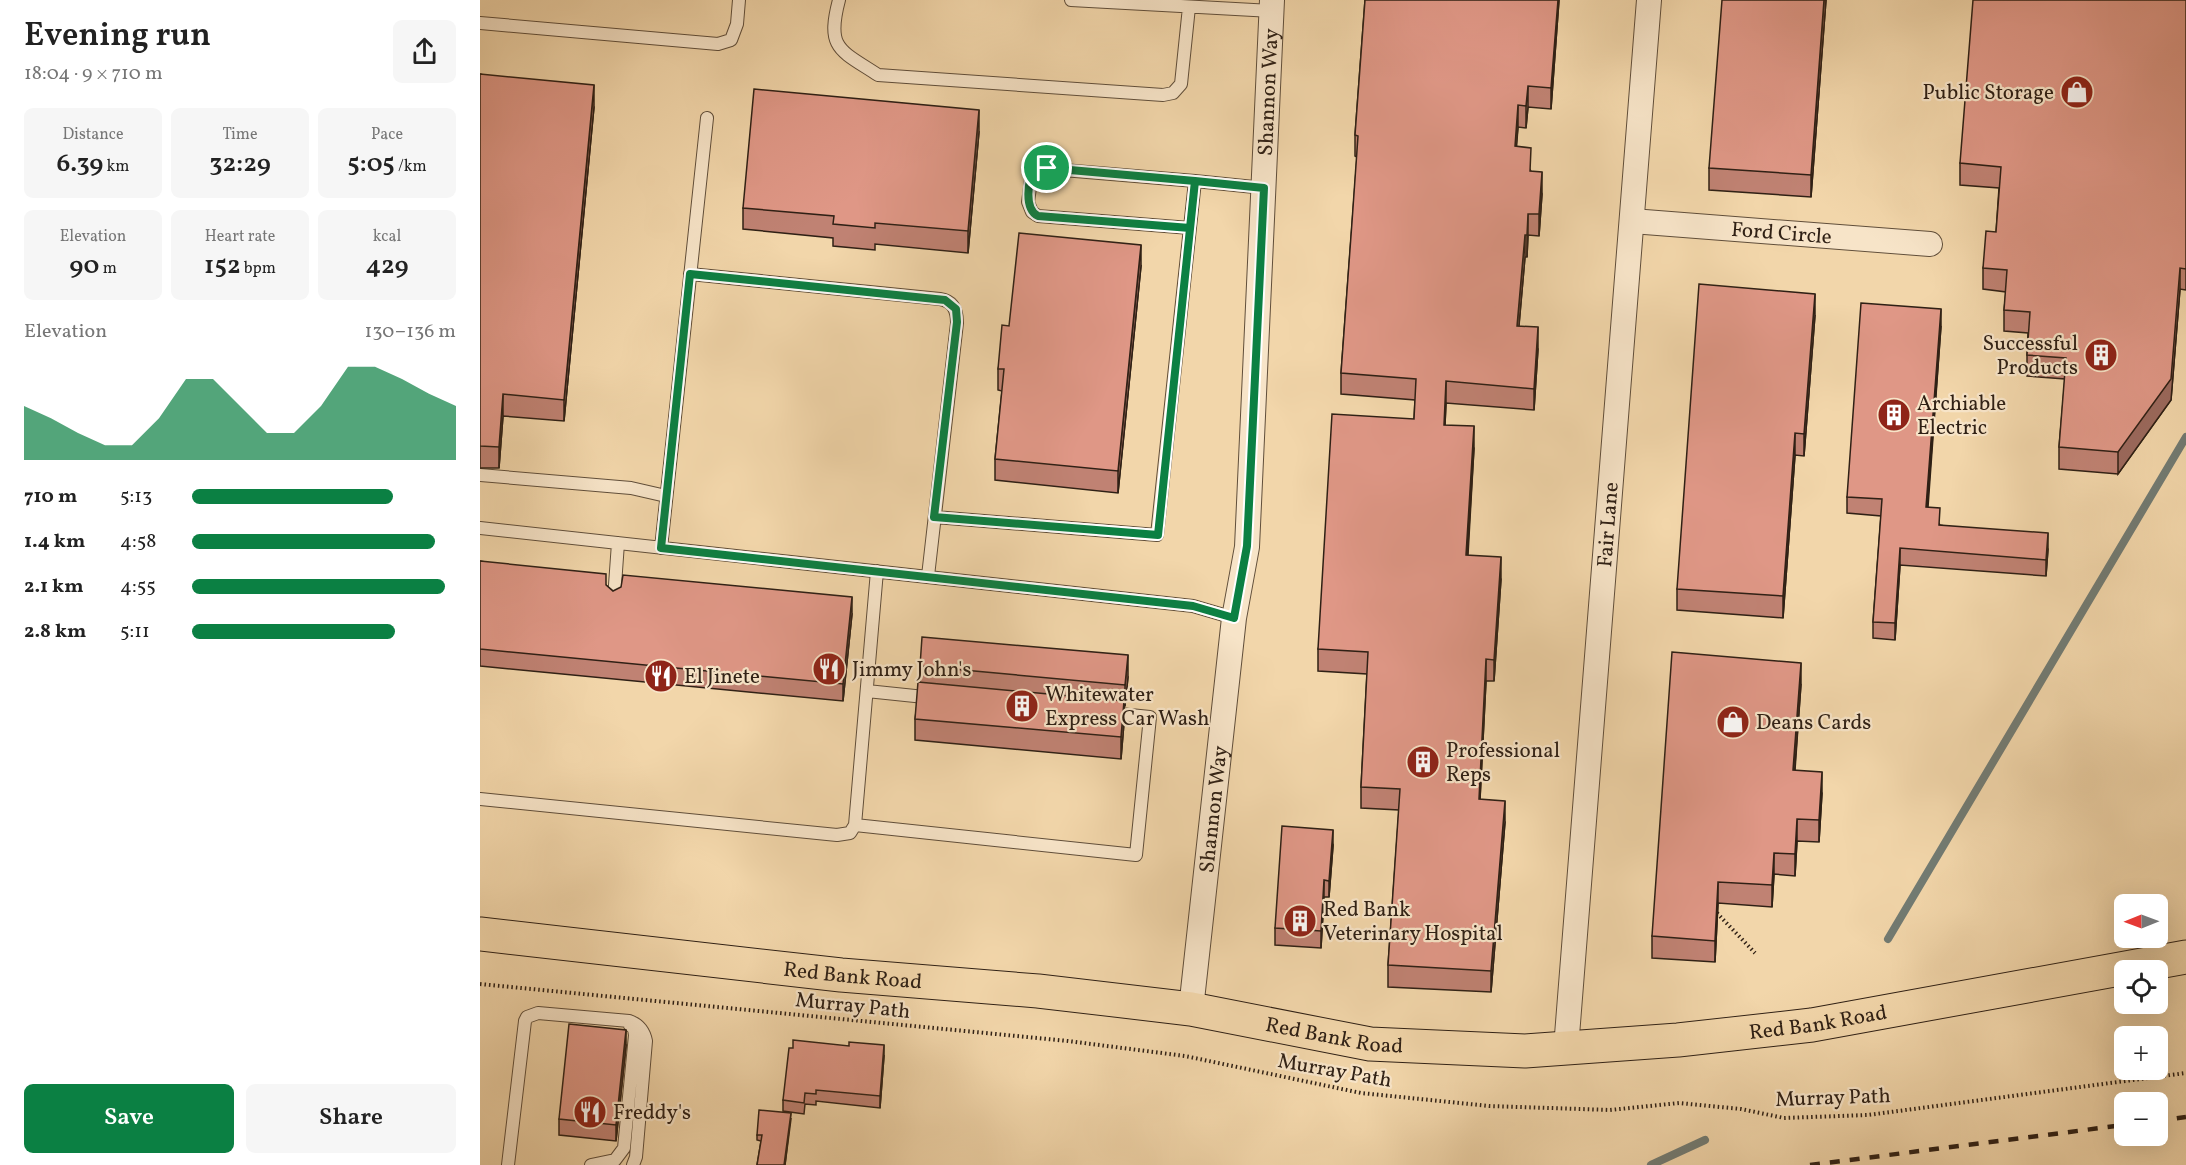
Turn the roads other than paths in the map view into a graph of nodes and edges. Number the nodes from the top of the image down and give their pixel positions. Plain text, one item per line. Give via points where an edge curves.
1 (739, 0) edge
2 (839, 0) edge
3 (1071, 0) edge
4 (1649, 0) edge
5 (1272, 5) edge
6 (1189, 7) junction
7 (480, 23) edge
8 (707, 118) dead end
9 (1195, 181) junction
10 (1264, 188) junction
11 (1632, 221) junction
12 (1190, 228) junction
13 (1930, 244) dead end
14 (690, 274) junction
15 (480, 476) edge
16 (666, 496) junction
17 (934, 517) junction
18 (480, 528) edge
19 (618, 543) junction
20 (661, 548) junction
21 (877, 570) junction
22 (928, 576) junction
23 (614, 599) edge
24 (1234, 618) junction
25 (867, 691) junction
26 (942, 698) edge
27 (1102, 713) edge
28 (480, 799) edge
29 (855, 825) junction
30 (480, 934) edge
31 (2186, 957) edge
32 (1191, 1009) junction
33 (623, 1020) junction
34 (1566, 1048) junction
35 (508, 1165) edge
36 (591, 1165) edge
37 (633, 1165) edge

1 - 7 lane via 737,24 730,40 718,44
2 - 6 lane via 833,22 835,40 845,53 878,75 1163,95 1173,93 1180,84
3 - 6 lane
4 - 11 street, Fair Lane
5 - 6 lane
5 - 10 street, Shannon Way
8 - 14 lane
9 - 10 lane
9 - 12 lane
9 - 12 lane via 1039,168 1032,173 1028,202 1038,216
10 - 24 street, Shannon Way via 1247,546
11 - 13 street, Ford Circle
11 - 34 street, Fair Lane
12 - 17 lane via 1158,535
14 - 16 lane
14 - 17 lane via 940,299 953,305 957,322
15 - 16 lane via 631,489
16 - 20 lane
17 - 22 lane
18 - 19 lane
19 - 20 lane
19 - 23 lane
20 - 21 lane
21 - 22 lane
21 - 25 lane
22 - 24 lane via 1193,606
24 - 32 street, Shannon Way
25 - 26 lane
25 - 29 lane
27 - 29 lane via 1150,717 1136,855
28 - 29 lane via 837,835 850,833
30 - 32 highway, Red Bank Road
31 - 34 highway, Red Bank Road via 1812,1025
32 - 34 highway, Red Bank Road via 1370,1044 1525,1051
33 - 35 lane via 538,1012 525,1020
33 - 36 lane via 632,1026 635,1035 624,1148 611,1162
33 - 37 lane via 638,1026 646,1041

